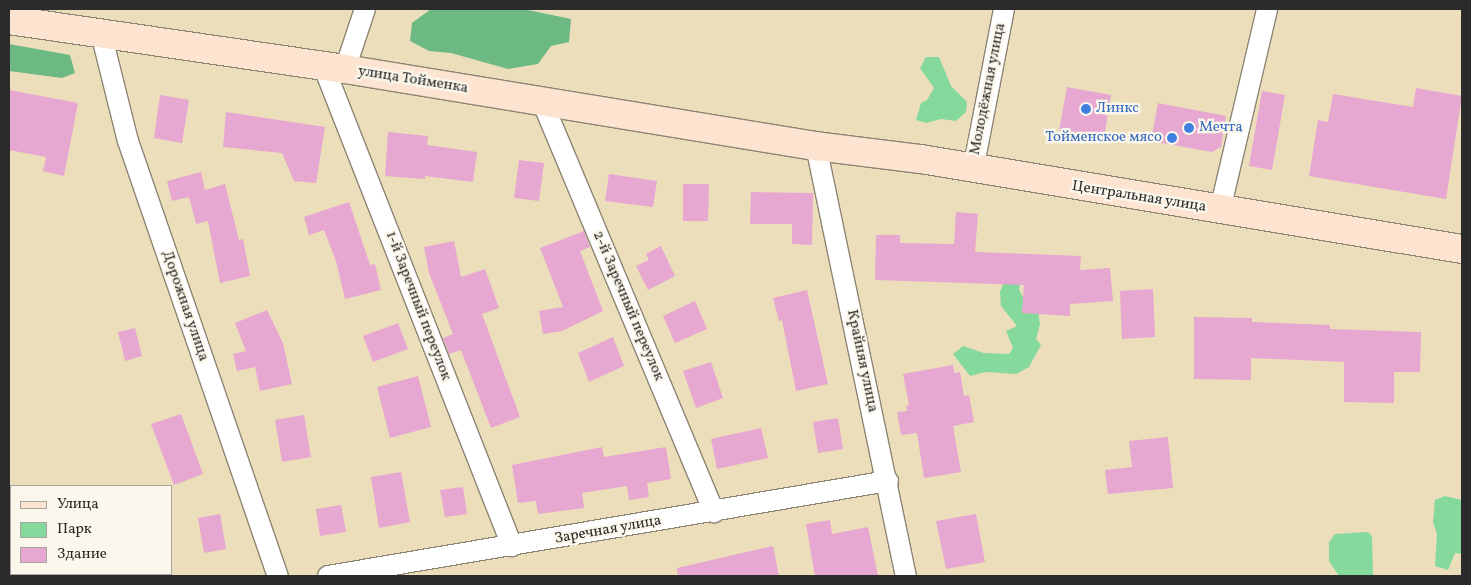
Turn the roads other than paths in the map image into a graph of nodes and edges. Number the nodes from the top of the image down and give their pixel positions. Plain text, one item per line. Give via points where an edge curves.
1 (365, 9) edge
2 (1004, 9) edge
3 (1267, 9) edge
4 (9, 20) edge
5 (100, 33) junction
6 (334, 67) junction
7 (542, 101) junction
8 (816, 146) junction
9 (973, 170) junction
10 (1220, 210) junction
11 (1462, 249) edge
12 (888, 481) junction
13 (714, 512) junction
14 (512, 546) junction
15 (278, 576) edge
16 (328, 576) edge
17 (906, 576) edge

1 - 6 street
2 - 9 street, Молодёжная улица
3 - 10 street
4 - 5 street, улица Тойменка
5 - 6 street, улица Тойменка
5 - 15 street, Дорожная улица via 128,141
6 - 7 street, улица Тойменка
6 - 14 street, 1-й Заречный переулок
7 - 8 street, улица Тойменка
7 - 13 street, 2-й Заречный переулок
8 - 9 street, Центральная улица via 921,159
8 - 12 street, Крайняя улица
9 - 10 street, Центральная улица
10 - 11 street, Центральная улица
12 - 13 street, Заречная улица
12 - 17 street, Крайняя улица
13 - 14 street, Заречная улица
14 - 16 street, Заречная улица

